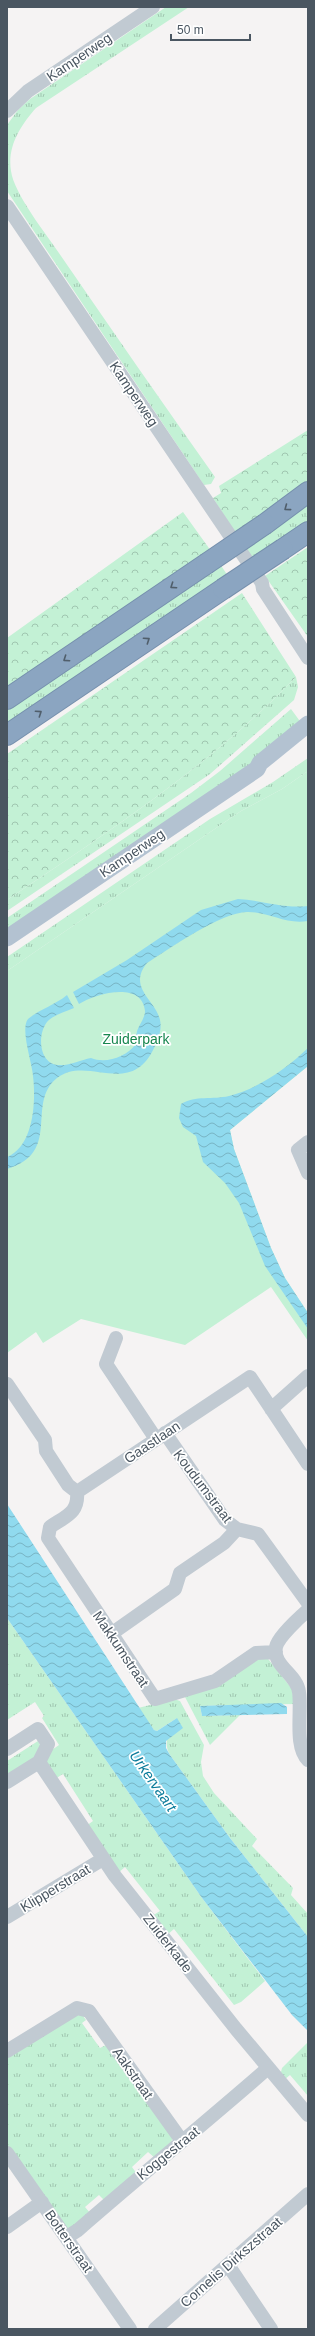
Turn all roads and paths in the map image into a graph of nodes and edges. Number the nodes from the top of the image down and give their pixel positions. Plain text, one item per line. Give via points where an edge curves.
1 (153, 7) edge
2 (7, 111) edge
3 (7, 206) edge
4 (308, 492) edge
5 (308, 532) edge
6 (262, 583) junction
7 (308, 643) edge
8 (308, 658) edge
9 (7, 699) edge
10 (308, 724) edge
11 (7, 735) edge
12 (308, 740) edge
13 (257, 769) junction
14 (7, 938) edge
15 (308, 1142) edge
16 (308, 1173) edge
17 (116, 1338) dead end
18 (308, 1376) edge
19 (7, 1384) edge
20 (271, 1409) junction
21 (161, 1436) junction
22 (308, 1464) edge
23 (77, 1492) junction
24 (237, 1529) junction
25 (308, 1603) edge
26 (308, 1610) edge
27 (111, 1634) junction
28 (276, 1652) junction
29 (7, 1749) edge
30 (308, 1760) edge
31 (39, 1762) junction
32 (7, 1782) edge
33 (103, 1859) junction
34 (7, 1917) edge
35 (7, 2051) edge
36 (268, 2068) junction
37 (308, 2116) edge
38 (182, 2141) junction
39 (7, 2153) edge
40 (308, 2194) edge
41 (42, 2202) junction
42 (7, 2227) edge
43 (67, 2238) junction
44 (228, 2265) junction
45 (130, 2329) edge
46 (155, 2329) edge
47 (271, 2329) edge

1 - 2 street, Kamperweg via 28,91
3 - 6 street, Kamperweg
4 -> 9 highway, bridge via 265,524
11 -> 5 highway, bridge
6 - 7 street, Kamperweg via 268,586
6 - 8 street, Kamperweg via 263,589
10 - 13 main road, Kamperweg via 260,763
12 - 13 main road, Kamperweg via 264,769
13 - 14 main road, Kamperweg
15 - 16 street via 298,1150
17 - 21 street, Koudumstraat via 106,1364
18 - 20 street
19 - 23 street via 45,1440 46,1451 68,1485
20 - 21 street, Gaastlaan via 250,1377
20 - 22 street, Gaastlaan
21 - 23 street, Gaastlaan
21 - 24 street, Koudumstraat via 225,1520
23 - 27 street, Makkumstraat via 78,1503 72,1512 50,1526 48,1538
24 - 25 street, Koudumstraat via 258,1534
24 - 27 street via 224,1543 180,1573 175,1589
26 - 28 street via 279,1641
27 - 28 street, Makkumstraat via 155,1699 215,1682 256,1653
28 - 30 street via 277,1659 299,1690 301,1750
29 - 31 street via 38,1729 48,1744
31 - 32 street
31 - 33 street, Zuiderkade
33 - 34 street, Klipperstraat
33 - 36 street, Zuiderkade
35 - 38 street, Aakstraat via 77,2008 89,2011
36 - 37 street, Zuiderkade
36 - 38 street, Koggestraat
38 - 43 street, Koggestraat
39 - 41 street, Botterstraat
40 - 44 street, Cornelis Dirkszstraat
41 - 42 street
41 - 43 street, Botterstraat
43 - 45 street, Botterstraat
44 - 46 street, Cornelis Dirkszstraat
44 - 47 street

